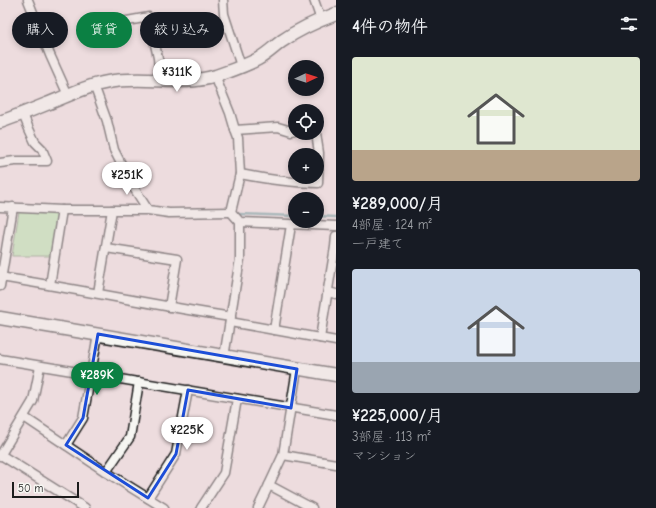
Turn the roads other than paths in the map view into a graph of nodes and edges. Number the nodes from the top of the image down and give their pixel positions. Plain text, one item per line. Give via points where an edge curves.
1 (28, 0) edge
2 (223, 0) edge
3 (314, 0) edge
4 (336, 14) edge
5 (132, 20) edge
6 (321, 20) junction
7 (241, 66) junction
8 (215, 76) junction
9 (160, 81) junction
10 (94, 85) junction
11 (68, 95) junction
12 (23, 114) junction
13 (0, 122) edge
14 (235, 130) junction
15 (288, 130) edge
16 (317, 140) edge
17 (0, 163) edge
18 (240, 174) junction
19 (0, 207) edge
20 (13, 207) junction
21 (62, 210) junction
22 (112, 210) junction
23 (148, 210) junction
24 (231, 212) junction
25 (240, 222) junction
26 (288, 224) edge
27 (324, 225) edge
28 (336, 226) edge
29 (290, 228) edge
30 (336, 236) edge
31 (106, 248) junction
32 (336, 248) edge
33 (1, 277) edge
34 (50, 285) junction
35 (0, 286) edge
36 (98, 293) junction
37 (332, 293) edge
38 (169, 307) junction
39 (0, 318) edge
40 (231, 320) junction
41 (274, 330) junction
42 (98, 334) junction
43 (320, 338) junction
44 (336, 341) edge
45 (224, 357) junction
46 (0, 359) edge
47 (40, 366) junction
48 (298, 369) junction
49 (91, 374) junction
50 (336, 376) edge
51 (139, 382) junction
52 (188, 390) junction
53 (237, 399) junction
54 (291, 408) junction
55 (336, 416) edge
56 (24, 417) junction
57 (66, 445) junction
58 (284, 455) junction
59 (0, 456) edge
60 (336, 464) edge
61 (106, 472) junction
62 (268, 485) junction
63 (148, 498) junction
64 (85, 508) edge
65 (164, 508) edge
66 (201, 508) edge
67 (258, 508) edge
68 (312, 508) edge

1 - 11 street
2 - 7 street via 224,14
3 - 6 street
4 - 6 main road
5 - 9 street via 149,17
6 - 7 main road via 304,27 256,60
7 - 8 main road
8 - 9 main road via 199,80
8 - 14 street
9 - 10 main road via 138,79
10 - 11 main road
10 - 23 street via 114,150
11 - 12 main road
12 - 13 main road
12 - 17 street via 35,142 42,149 47,161
14 - 15 street via 278,127
14 - 18 street via 238,138
16 - 18 street via 318,183 298,183
18 - 24 street
19 - 20 street
20 - 21 street
20 - 33 street
21 - 22 street
21 - 34 street
22 - 23 street
22 - 31 street
23 - 24 street via 168,213
24 - 25 street
25 - 26 street
25 - 40 street via 240,259
27 - 28 street
29 - 41 street
30 - 32 street
31 - 36 street
31 - 38 street via 177,259
32 - 37 street
33 - 34 street
33 - 35 street
34 - 36 street
36 - 38 street
37 - 43 street
38 - 40 street
39 - 42 main road
40 - 41 street
40 - 45 street
41 - 43 street
42 - 45 main road
42 - 49 street
43 - 44 street
45 - 48 main road
46 - 47 street
47 - 49 street
47 - 56 street via 33,401
48 - 50 main road
48 - 54 street
49 - 51 street
49 - 57 street via 83,418
51 - 52 street
51 - 61 street via 130,437
52 - 53 street
52 - 63 street via 176,454
53 - 54 street
53 - 66 street via 224,473
54 - 55 street
54 - 58 street
56 - 57 street
56 - 59 street
57 - 61 street
58 - 60 street
58 - 62 street
59 - 64 street
61 - 63 street
62 - 67 street
62 - 68 street
63 - 65 street

